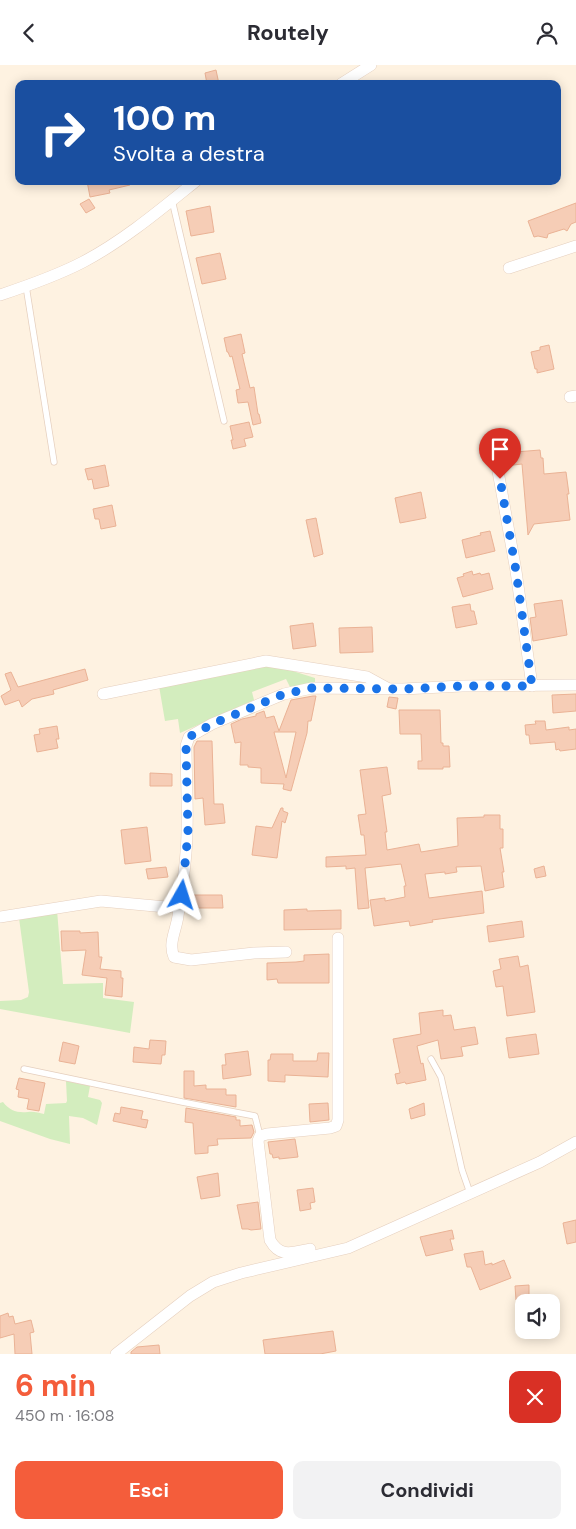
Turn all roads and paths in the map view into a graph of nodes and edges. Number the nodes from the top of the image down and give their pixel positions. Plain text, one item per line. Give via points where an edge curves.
1 (371, 65) edge
2 (347, 80) edge
3 (191, 185) edge
4 (172, 200) junction
5 (576, 246) edge
6 (509, 268) dead end
7 (26, 286) junction
8 (0, 295) edge
9 (224, 421) dead end
10 (496, 460) dead end
11 (54, 462) dead end
12 (576, 685) edge
13 (532, 686) junction
14 (388, 688) junction
15 (103, 694) dead end
16 (179, 905) junction
17 (0, 917) edge
18 (338, 938) dead end
19 (286, 952) dead end
20 (432, 1059) dead end
21 (24, 1069) dead end
22 (260, 1136) junction
23 (576, 1142) edge
24 (470, 1193) junction
25 (348, 1248) junction
26 (116, 1354) edge

1 - 2 street
3 - 4 street
4 - 7 street via 82,263
4 - 9 lane
5 - 6 street
7 - 8 street
7 - 11 lane
10 - 13 street
12 - 13 street
13 - 14 street
14 - 15 street via 367,677 266,661
14 - 16 street via 312,688 284,694 189,737 186,746 188,833
16 - 17 street via 166,907 101,901
16 - 19 street via 171,950 174,957 191,960
18 - 22 street via 336,1126
20 - 24 lane via 441,1077
21 - 22 lane via 255,1116
22 - 25 street via 270,1240 275,1248 289,1253 340,1244
23 - 24 street
24 - 25 street
25 - 26 street via 213,1282

